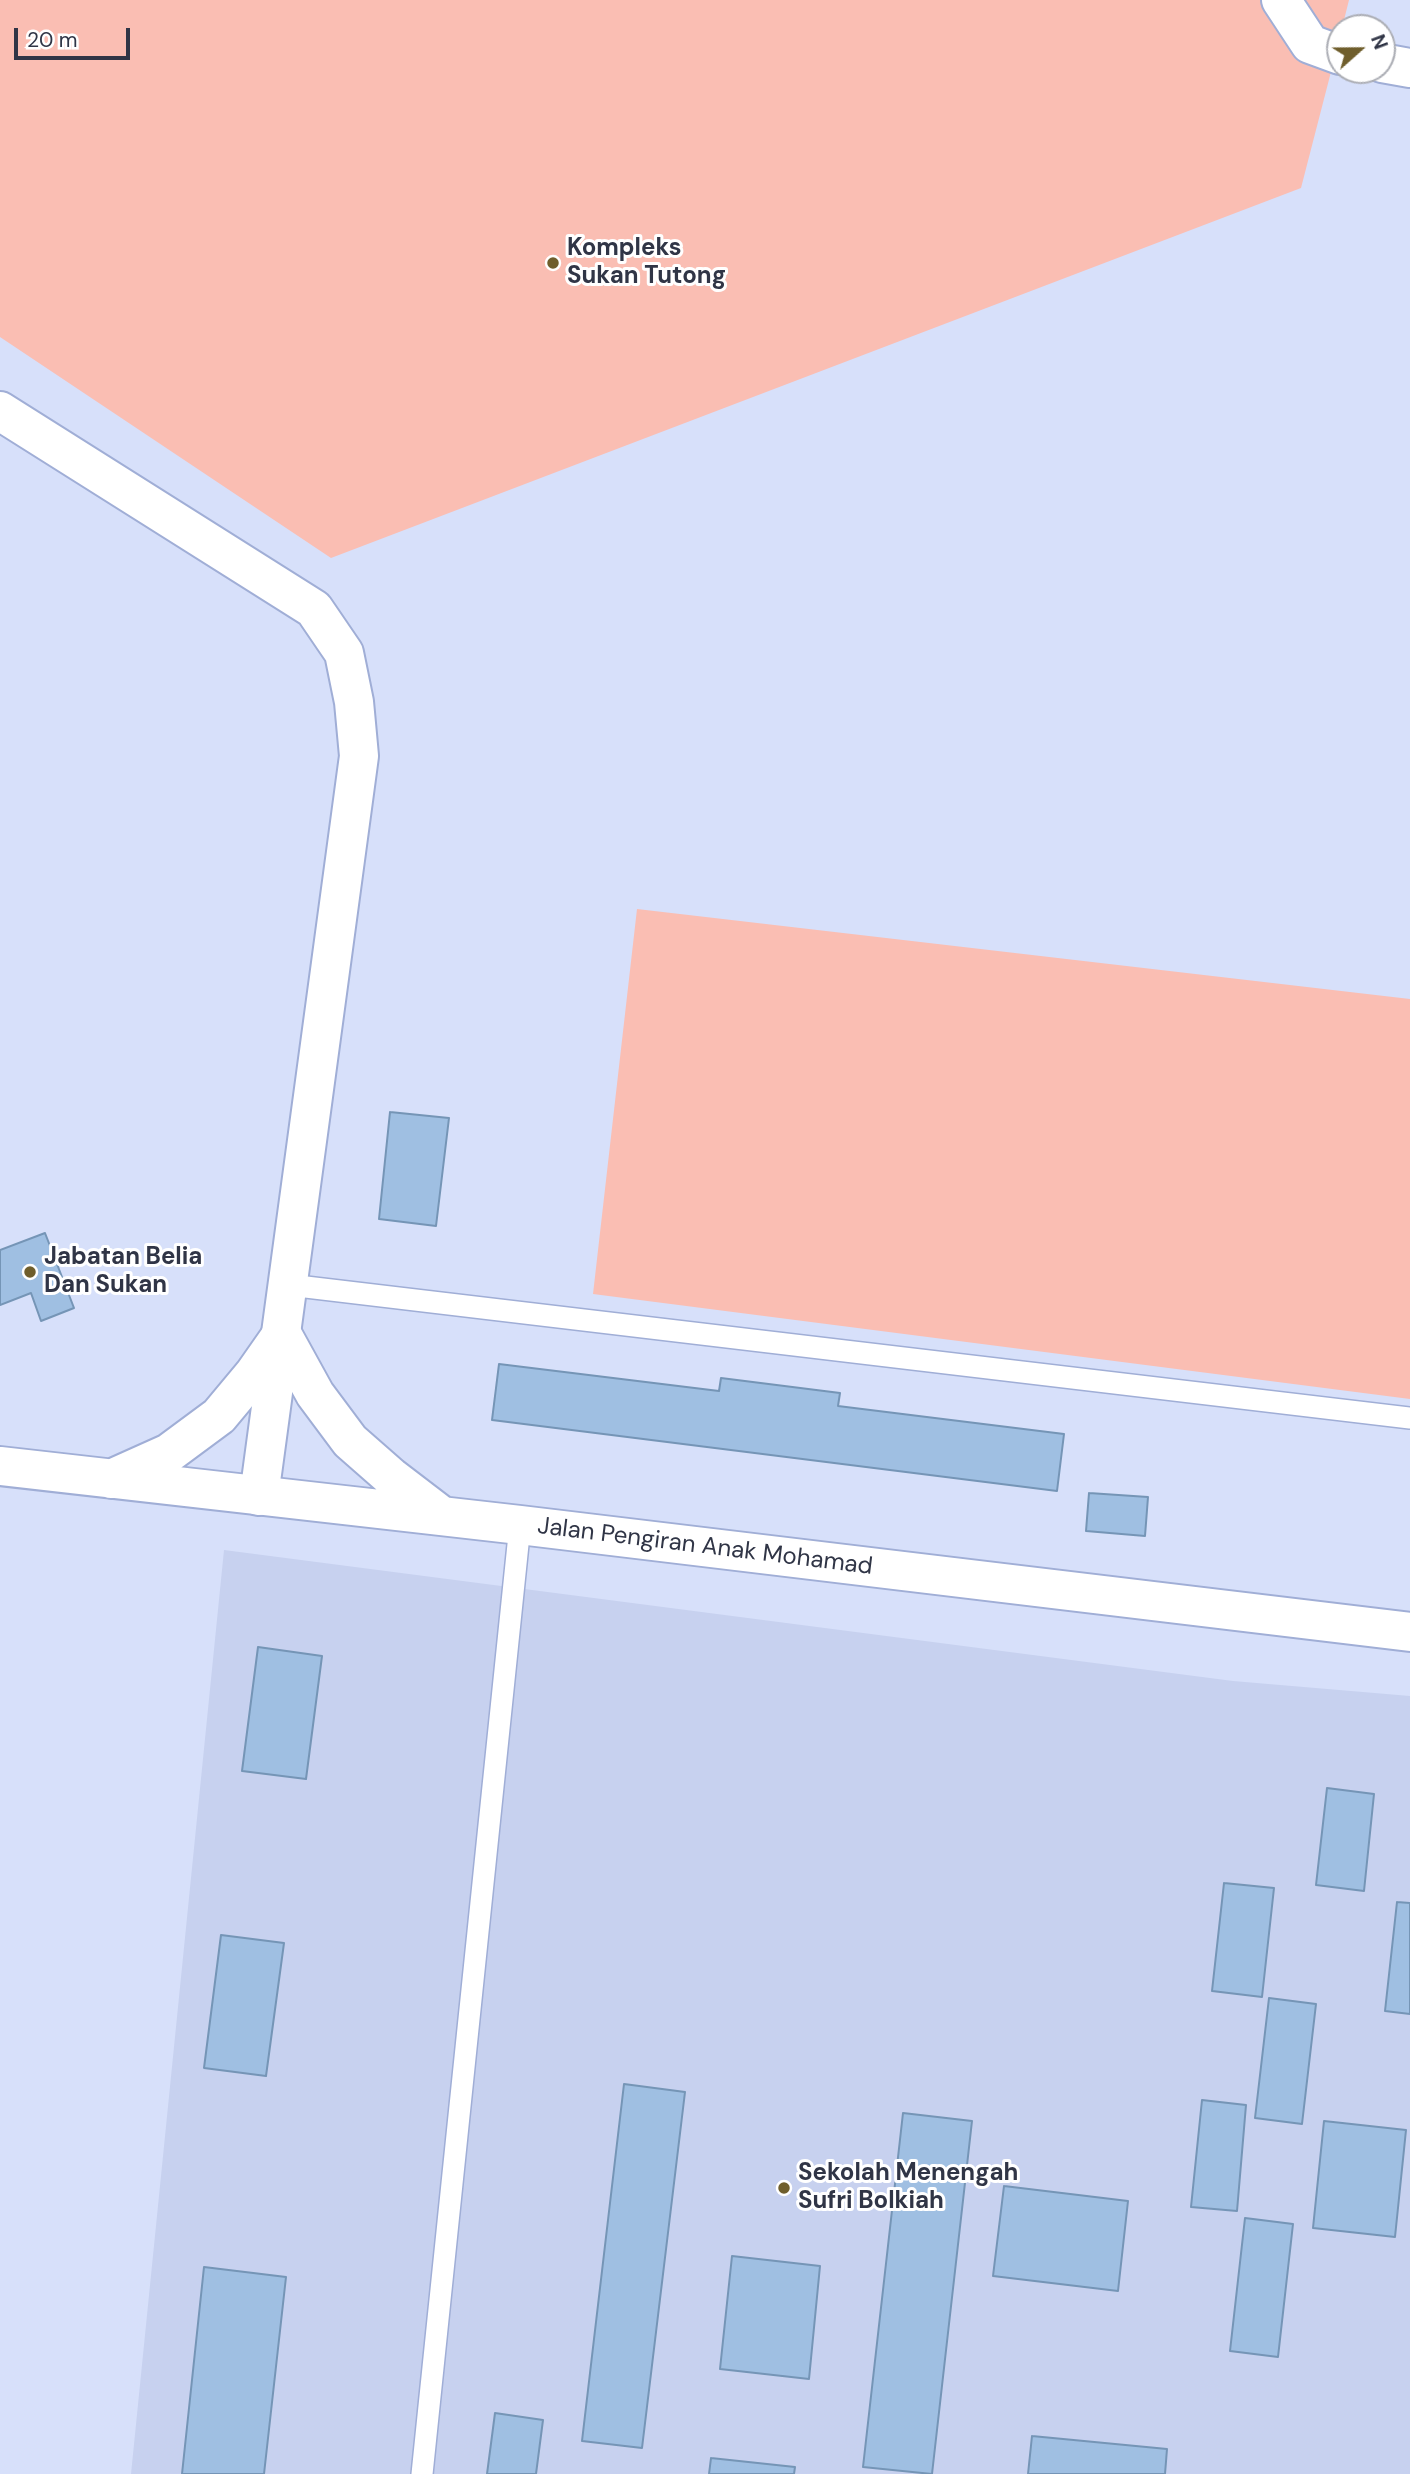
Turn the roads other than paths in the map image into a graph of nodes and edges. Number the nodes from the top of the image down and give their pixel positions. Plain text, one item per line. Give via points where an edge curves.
1 (1281, 0) edge
2 (1326, 50) edge
3 (0, 411) edge
4 (289, 1284) junction
5 (282, 1334) junction
6 (1410, 1418) edge
7 (0, 1466) edge
8 (109, 1480) junction
9 (259, 1496) junction
10 (444, 1517) junction
11 (520, 1525) junction
12 (1410, 1632) edge
13 (422, 2474) edge

1 - 2 street via 1310,44
3 - 4 street via 314,609 344,653 359,756
4 - 5 street
4 - 6 lane
5 - 8 street via 219,1416 169,1453
5 - 9 street
5 - 10 street via 315,1394 350,1441
7 - 8 street, Jalan Pengiran Anak Mohamad
8 - 9 street, Jalan Pengiran Anak Mohamad
9 - 10 street, Jalan Pengiran Anak Mohamad
10 - 11 street, Jalan Pengiran Anak Mohamad
11 - 12 street, Jalan Pengiran Anak Mohamad
11 - 13 lane

